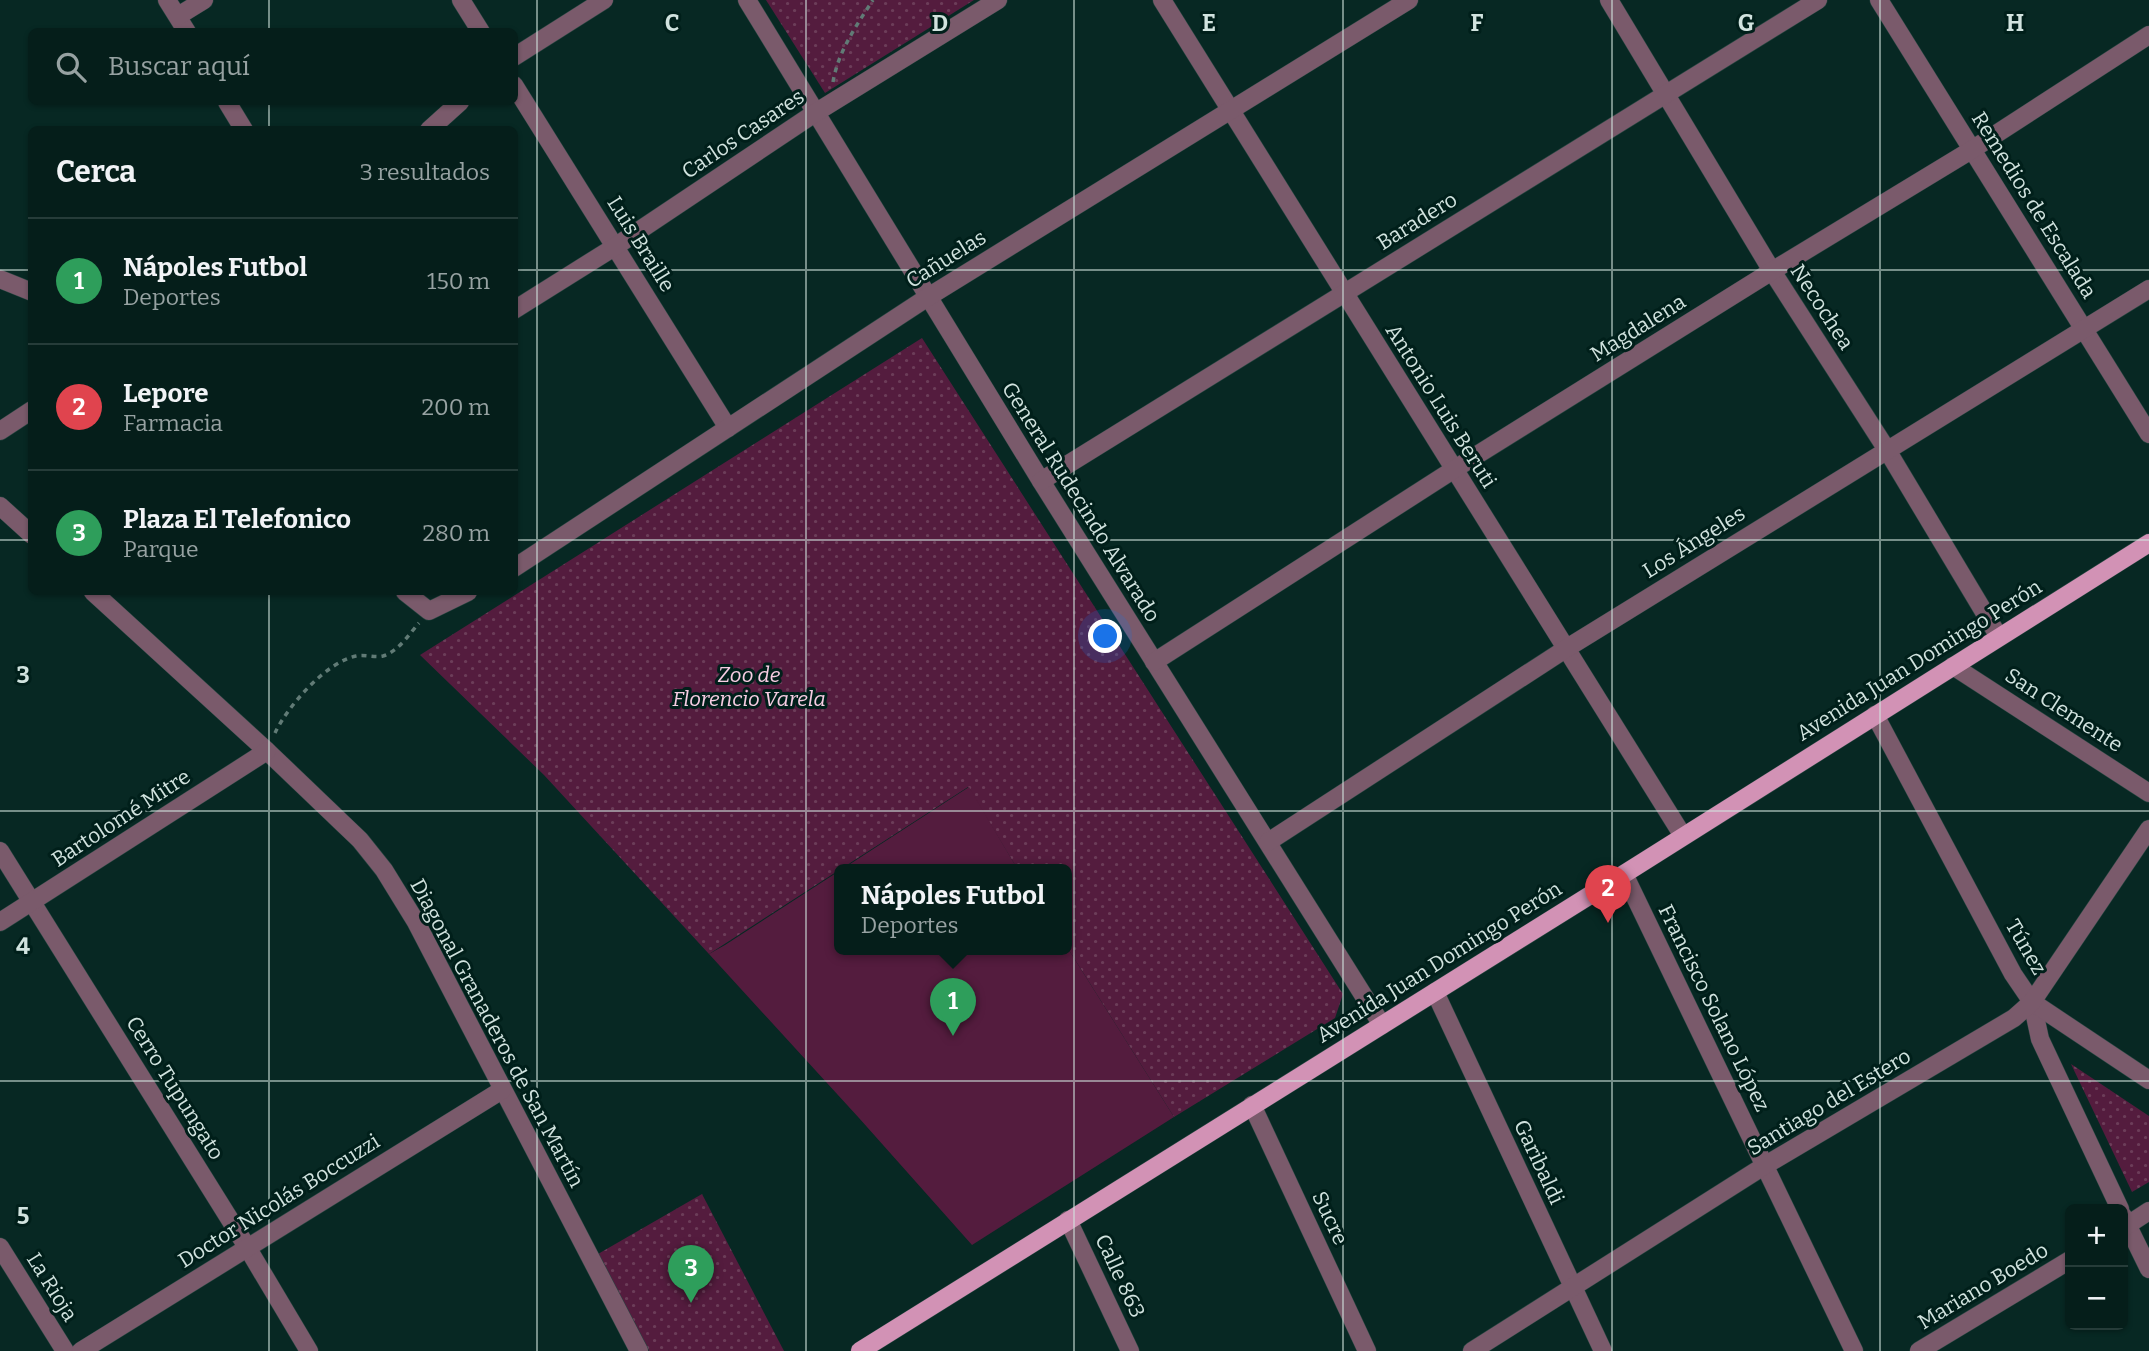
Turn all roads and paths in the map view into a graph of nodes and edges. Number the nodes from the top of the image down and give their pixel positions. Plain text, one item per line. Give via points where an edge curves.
1 (167, 0) edge
2 (204, 0) edge
3 (461, 0) edge
4 (604, 0) edge
5 (747, 0) edge
6 (873, 0) edge
7 (998, 0) edge
8 (1162, 0) edge
9 (1409, 0) edge
10 (1609, 0) edge
11 (1818, 0) edge
12 (1879, 0) edge
13 (182, 24) edge
14 (478, 28) edge
15 (2149, 35) edge
16 (518, 54) edge
17 (518, 91) edge
18 (1665, 94) junction
19 (229, 105) edge
20 (457, 105) edge
21 (822, 108) junction
22 (1229, 111) junction
23 (242, 126) edge
24 (433, 126) edge
25 (1973, 149) junction
26 (616, 246) junction
27 (1772, 271) junction
28 (0, 279) edge
29 (2149, 289) edge
30 (28, 290) edge
31 (1345, 292) junction
32 (928, 297) junction
33 (518, 307) edge
34 (2084, 329) junction
35 (28, 413) edge
36 (728, 428) junction
37 (0, 431) edge
38 (2149, 434) edge
39 (1887, 450) junction
40 (1453, 470) junction
41 (1041, 481) junction
42 (0, 506) edge
43 (28, 531) edge
44 (2149, 543) edge
45 (518, 565) edge
46 (96, 595) edge
47 (409, 595) edge
48 (462, 595) edge
49 (429, 611) junction
50 (1999, 637) junction
51 (1567, 648) junction
52 (1154, 662) junction
53 (1953, 666) junction
54 (1875, 715) junction
55 (267, 751) junction
56 (2149, 793) edge
57 (2149, 829) edge
58 (1683, 836) junction
59 (1268, 842) junction
60 (0, 851) edge
61 (1624, 874) junction
62 (33, 902) junction
63 (0, 922) edge
64 (1435, 992) junction
65 (2032, 1002) junction
66 (1382, 1025) junction
67 (2149, 1080) edge
68 (502, 1090) junction
69 (1252, 1105) junction
70 (1764, 1166) junction
71 (2116, 1204) edge
72 (2149, 1212) edge
73 (2128, 1218) edge
74 (1068, 1220) junction
75 (2128, 1229) edge
76 (0, 1247) edge
77 (247, 1247) junction
78 (2065, 1263) edge
79 (2149, 1269) edge
80 (1573, 1287) junction
81 (65, 1351) edge
82 (81, 1351) edge
83 (309, 1351) edge
84 (639, 1351) edge
85 (860, 1351) edge
86 (1130, 1351) edge
87 (1367, 1351) edge
88 (1472, 1351) edge
89 (1603, 1351) edge
90 (1854, 1351) edge
91 (1919, 1351) edge

1 - 13 street
2 - 13 street
3 - 14 street
4 - 16 street
5 - 21 street, General Rudecindo Alvarado
6 - 21 path via 836,66
7 - 21 street, Carlos Casares
8 - 22 street, Antonio Luis Beruti
9 - 22 street, Cañuelas
10 - 18 street, Necochea
11 - 18 street, Baradero
12 - 25 street, Remedios de Escalada
15 - 25 street, Magdalena
17 - 26 street, Luis Braille
18 - 27 street, Necochea
18 - 31 street, Baradero
19 - 23 street
20 - 24 street
21 - 26 street, Carlos Casares
21 - 32 street, General Rudecindo Alvarado
22 - 31 street, Antonio Luis Beruti
22 - 32 street, Cañuelas
25 - 27 street, Magdalena
25 - 34 street, Remedios de Escalada
26 - 33 street, Carlos Casares
26 - 36 street, Luis Braille
27 - 39 street, Necochea
27 - 40 street, Magdalena
28 - 30 street
29 - 34 street, Los Ángeles
31 - 40 street, Antonio Luis Beruti
31 - 41 street, Baradero
32 - 36 street, Cañuelas
32 - 41 street, General Rudecindo Alvarado
34 - 38 street, Remedios de Escalada
34 - 39 street, Los Ángeles
35 - 37 street
36 - 45 street, Cañuelas
39 - 50 street, Necochea
39 - 51 street, Los Ángeles
40 - 51 street, Antonio Luis Beruti
40 - 52 street, Magdalena
41 - 52 street, General Rudecindo Alvarado
42 - 43 street
44 - 50 main road, Avenida Juan Domingo Perón
46 - 55 street, Diagonal Granaderos de San Martín
47 - 49 street
48 - 49 street
49 - 55 path via 398,648 383,656 356,656 339,663 306,689 281,721
50 - 53 main road, Avenida Juan Domingo Perón
51 - 58 street, Antonio Luis Beruti
51 - 59 street, Los Ángeles
52 - 59 street, General Rudecindo Alvarado
53 - 54 main road, Avenida Juan Domingo Perón
53 - 56 street, San Clemente
54 - 58 main road, Avenida Juan Domingo Perón
54 - 65 street, Túnez
55 - 62 street, Bartolomé Mitre
55 - 68 street, Diagonal Granaderos de San Martín via 384,870 416,922
57 - 65 street, Santiago del Estero
58 - 61 main road, Avenida Juan Domingo Perón
59 - 66 street, General Rudecindo Alvarado
60 - 62 street, Cerro Tupungato
61 - 64 main road, Avenida Juan Domingo Perón
61 - 70 street, Francisco Solano López
62 - 63 street, Bartolomé Mitre
62 - 77 street, Cerro Tupungato
64 - 66 main road, Avenida Juan Domingo Perón
64 - 80 street, Garibaldi
65 - 67 street
65 - 70 street, Santiago del Estero via 2014,1018
65 - 71 street, Túnez via 2040,1039
66 - 69 main road, Avenida Juan Domingo Perón
68 - 77 street, Doctor Nicolás Boccuzzi
68 - 84 street, Diagonal Granaderos de San Martín
69 - 74 main road, Avenida Juan Domingo Perón
69 - 87 street, Sucre
70 - 80 street, Santiago del Estero
70 - 90 street, Francisco Solano López
72 - 73 street
74 - 85 main road, Avenida Juan Domingo Perón
74 - 86 street, Calle 863
75 - 79 street, Túnez
76 - 81 street, La Rioja
77 - 82 street, Doctor Nicolás Boccuzzi
77 - 83 street, Cerro Tupungato
78 - 91 street, Mariano Boedo
80 - 88 street, Santiago del Estero
80 - 89 street, Garibaldi

